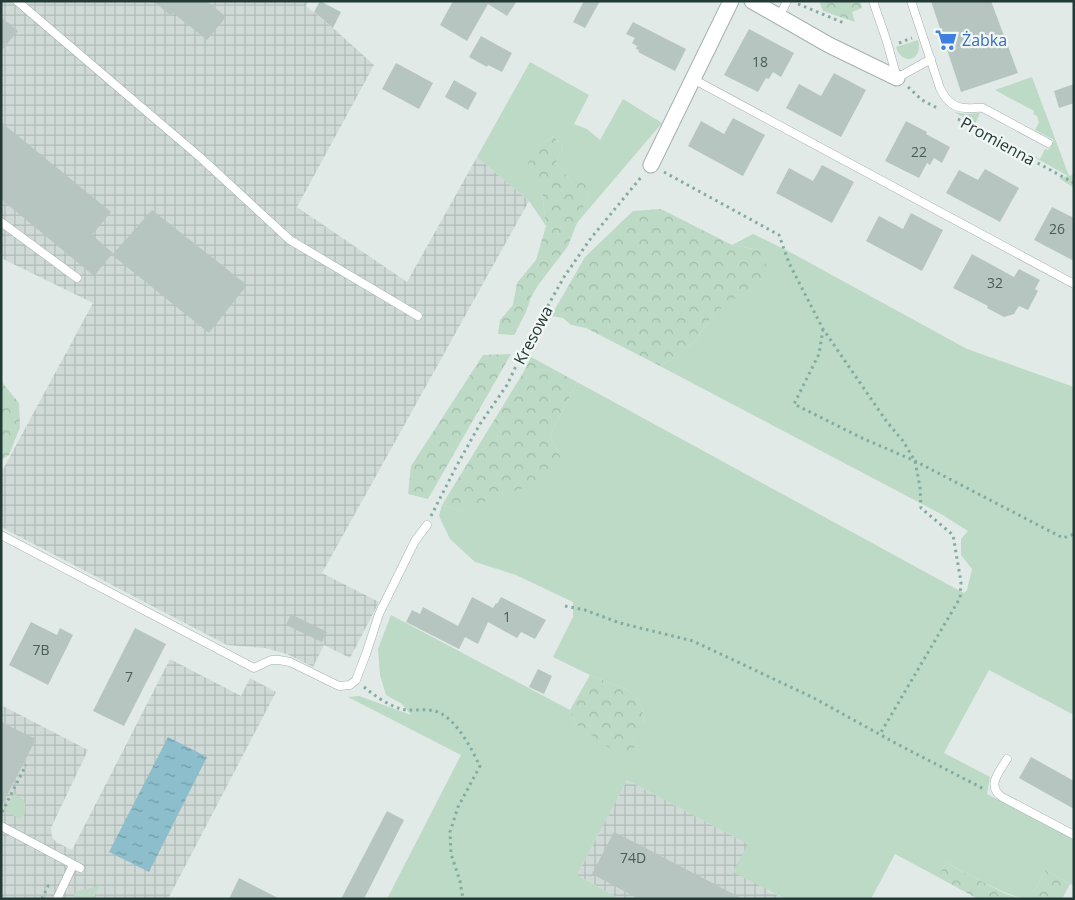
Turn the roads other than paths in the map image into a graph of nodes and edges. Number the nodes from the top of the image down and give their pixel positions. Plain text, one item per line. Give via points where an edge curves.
1 (17, 1) edge
2 (731, 1) edge
3 (752, 1) edge
4 (873, 1) edge
5 (911, 1) edge
6 (791, 2) edge
7 (779, 18) junction
8 (931, 59) junction
9 (897, 78) junction
10 (693, 79) junction
11 (1048, 143) dead end
12 (651, 165) road end
13 (1, 222) edge
14 (78, 278) dead end
15 (1074, 284) edge
16 (418, 316) dead end
17 (427, 525) road end
18 (1, 535) edge
19 (1007, 759) dead end
20 (1, 826) edge
21 (1074, 835) edge
22 (57, 899) edge

1 - 16 lane via 201,158 290,240
2 - 10 street
3 - 7 street
4 - 9 lane
5 - 8 lane
6 - 7 lane
7 - 9 street
8 - 9 lane
8 - 11 lane via 940,88 951,104 961,108 983,108
10 - 12 street
10 - 15 lane
13 - 14 lane
17 - 18 lane via 415,541 379,614 356,680 350,685 339,686 290,662 271,660 254,668
19 - 21 lane via 994,783 996,793
20 - 22 lane via 77,867

